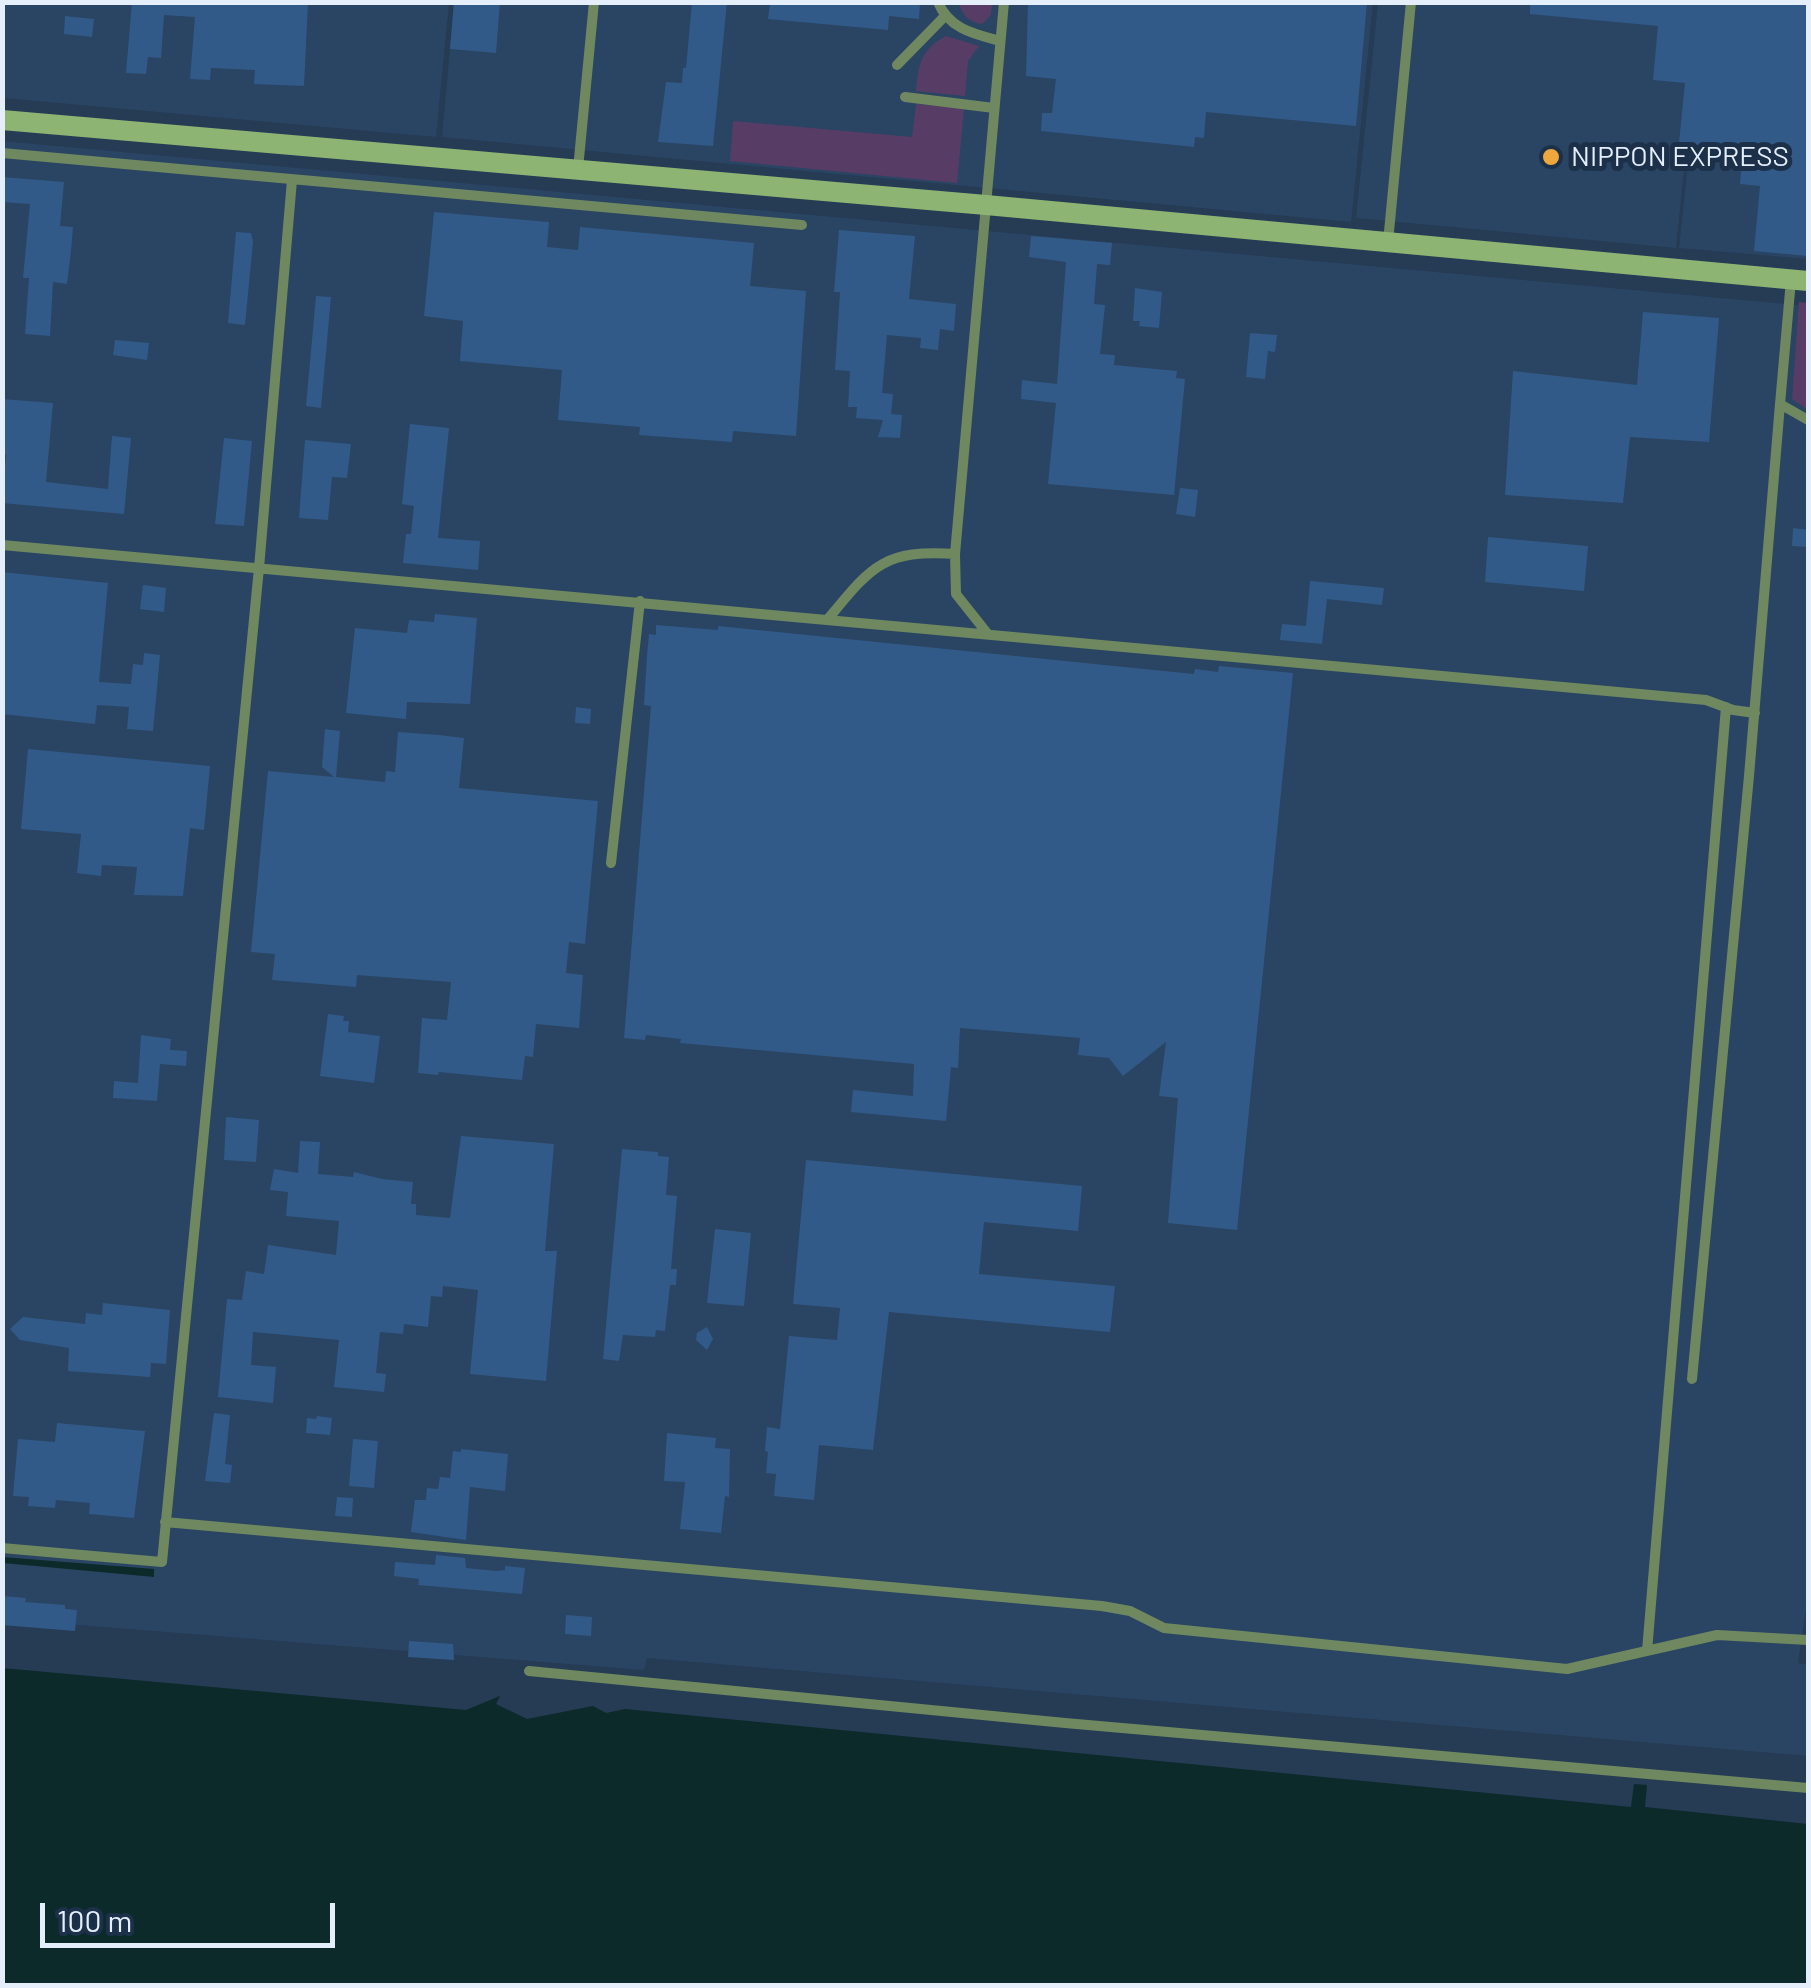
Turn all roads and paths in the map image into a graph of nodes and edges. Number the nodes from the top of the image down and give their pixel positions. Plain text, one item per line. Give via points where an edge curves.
1 (594, 2) edge
2 (938, 2) edge
3 (1004, 2) edge
4 (1411, 2) edge
5 (944, 16) junction
6 (1000, 41) junction
7 (897, 65) dead end
8 (904, 98) dead end
9 (994, 108) junction
10 (2, 120) edge
11 (2, 153) edge
12 (578, 170) junction
13 (292, 180) junction
14 (986, 205) junction
15 (802, 225) dead end
16 (1388, 242) junction
17 (1800, 280) edge
18 (1780, 404) junction
19 (1808, 420) edge
20 (2, 545) edge
21 (954, 554) junction
22 (259, 568) junction
23 (640, 601) junction
24 (828, 619) junction
25 (988, 633) junction
26 (1726, 708) junction
27 (1754, 713) junction
28 (611, 863) dead end
29 (1692, 1379) dead end
30 (166, 1522) junction
31 (2, 1548) edge
32 (1808, 1640) edge
33 (1647, 1650) junction
34 (528, 1671) dead end
35 (1808, 1788) edge

1 - 12 lane
2 - 5 lane
3 - 6 lane
4 - 16 lane
5 - 6 lane via 964,31
5 - 7 lane
6 - 9 lane
8 - 9 lane
9 - 14 lane
10 - 12 street
11 - 13 lane
12 - 14 street
13 - 15 lane
13 - 22 lane
14 - 16 street
14 - 21 lane
16 - 17 street
17 - 18 lane
18 - 19 lane
18 - 27 lane
20 - 22 lane
21 - 24 lane via 884,561
21 - 25 lane via 956,594
22 - 23 lane
22 - 30 lane
23 - 24 lane
23 - 28 lane
24 - 25 lane
25 - 26 lane via 1706,700
26 - 27 lane
26 - 33 lane
27 - 29 lane
30 - 31 lane via 162,1562
30 - 33 lane via 1102,1606 1164,1628 1567,1669
32 - 33 lane via 1717,1635
34 - 35 lane

